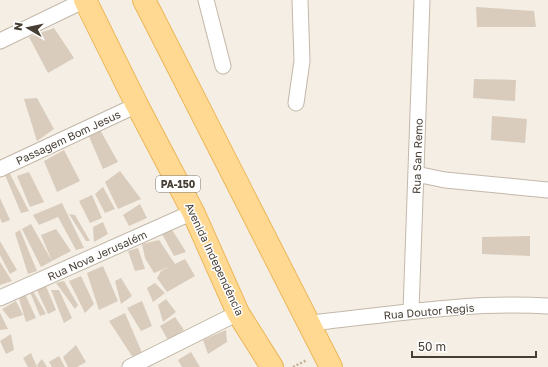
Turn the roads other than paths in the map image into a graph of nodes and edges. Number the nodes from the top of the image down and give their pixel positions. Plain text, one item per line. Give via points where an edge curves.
1 (85, 0) edge
2 (144, 0) edge
3 (206, 0) edge
4 (300, 0) edge
5 (422, 0) edge
6 (0, 41) edge
7 (223, 66) dead end
8 (296, 103) dead end
9 (137, 104) junction
10 (0, 169) edge
11 (416, 174) junction
12 (548, 190) edge
13 (193, 212) junction
14 (0, 298) edge
15 (548, 306) edge
16 (411, 311) junction
17 (238, 313) junction
18 (310, 323) junction
19 (130, 367) edge
20 (272, 367) edge
21 (331, 367) edge

1 - 6 street
1 - 9 main road, Avenida Independência / PA-150
2 - 18 main road
3 - 7 street
4 - 8 street via 302,61
5 - 11 street, Rua San Remo
9 - 10 street, Passagem Bom Jesus
9 - 13 main road, Avenida Independência / PA-150
11 - 12 street via 445,180
11 - 16 street, Rua San Remo
13 - 14 street, Rua Nova Jerusalém
13 - 17 main road, Avenida Independência / PA-150
15 - 16 street, Rua Doutor Regis via 478,306
16 - 18 street, Rua Doutor Regis
17 - 19 street
17 - 20 main road, Avenida Independência / PA-150
18 - 21 main road

